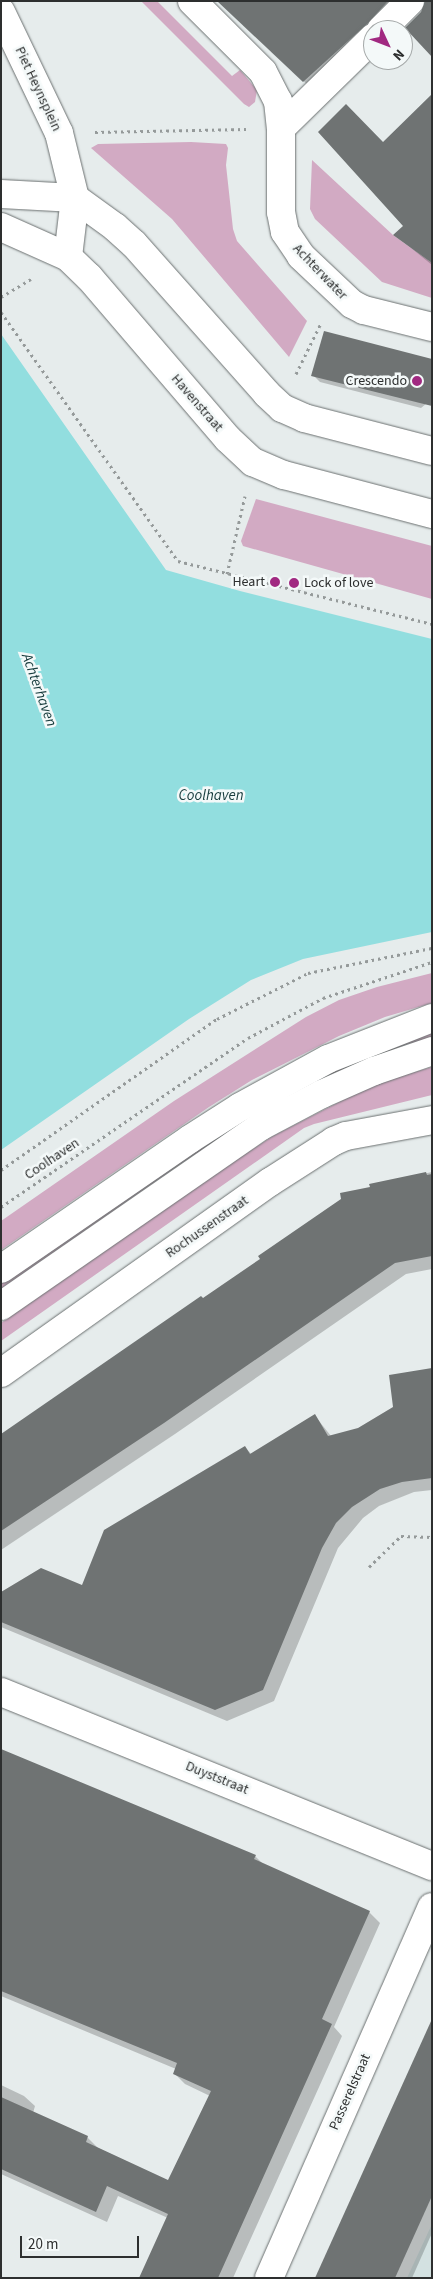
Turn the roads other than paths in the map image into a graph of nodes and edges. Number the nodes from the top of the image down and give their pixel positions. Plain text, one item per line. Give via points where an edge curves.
1 (192, 1) edge
2 (410, 1) edge
3 (1, 12) edge
4 (391, 20) edge
5 (363, 48) edge
6 (281, 128) junction
7 (1, 194) edge
8 (75, 198) junction
9 (1, 227) edge
10 (68, 257) junction
11 (432, 327) edge
12 (432, 451) edge
13 (432, 514) edge
14 (432, 1018) edge
15 (432, 1051) edge
16 (432, 1120) edge
17 (1, 1269) edge
18 (1, 1306) edge
19 (1, 1374) edge
20 (1, 1692) edge
21 (432, 1866) edge
22 (432, 1907) edge
23 (269, 2278) edge

1 - 6 street via 262,72 278,101
2 - 4 street
3 - 8 street, Piet Heynsplein via 59,133
5 - 6 street
6 - 11 street, Achterwater via 281,212 285,232 301,256 352,304
7 - 8 street
8 - 10 street, Piet Heynsplein
8 - 12 street via 134,244 282,408 304,418
9 - 10 street, Havenstraat
10 - 13 street, Havenstraat via 89,277 228,439 253,462 284,475
14 - 17 street via 328,1059 270,1089 190,1139
15 - 18 street via 374,1071 261,1126
16 - 19 street, Rochussenstraat via 334,1141 270,1182
20 - 21 street, Duyststraat
22 - 23 street, Passerelstraat

